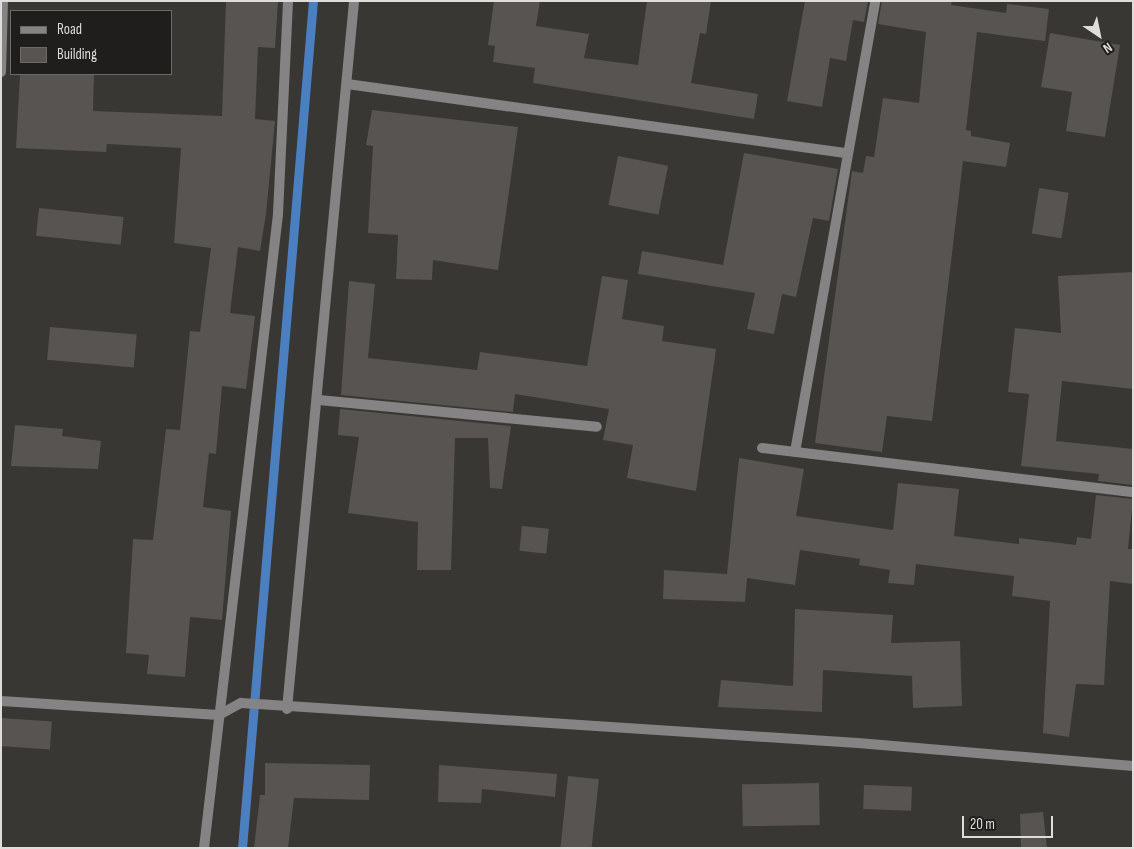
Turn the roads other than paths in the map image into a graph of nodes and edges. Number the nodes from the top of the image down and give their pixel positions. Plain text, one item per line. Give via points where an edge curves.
1 (3, 1) edge
2 (288, 1) edge
3 (354, 1) edge
4 (875, 1) edge
5 (1, 72) edge
6 (347, 84) junction
7 (846, 153) junction
8 (318, 400) junction
9 (597, 427) dead end
10 (762, 448) dead end
11 (795, 452) junction
12 (1133, 492) edge
13 (1, 701) edge
14 (287, 709) junction
15 (219, 715) junction
16 (1133, 766) edge
17 (204, 848) edge

1 - 5 street
2 - 15 street via 278,214
3 - 6 street
4 - 7 street
6 - 7 street
6 - 8 street
7 - 11 street
8 - 9 street
8 - 14 street
10 - 11 street
11 - 12 street
13 - 15 street
14 - 15 street via 241,703
14 - 16 street via 858,743
15 - 17 street

